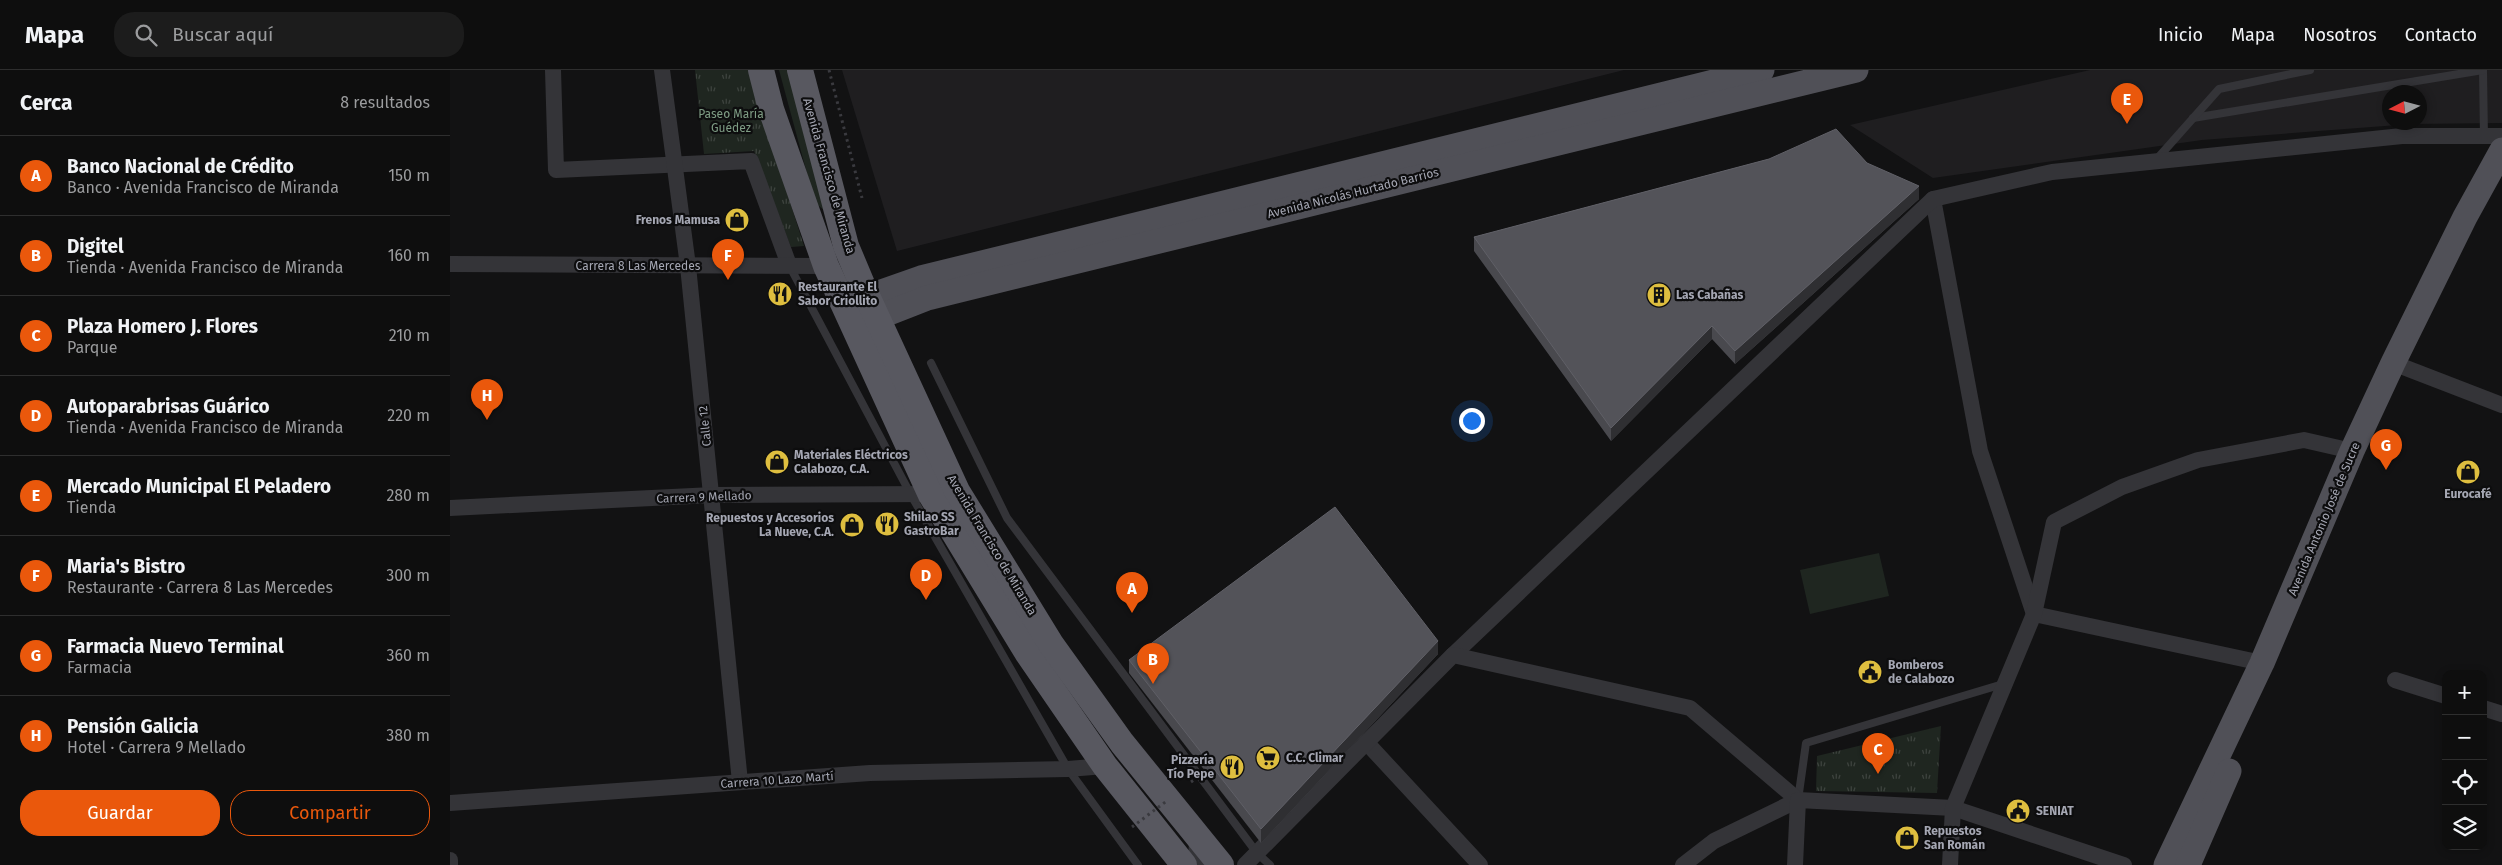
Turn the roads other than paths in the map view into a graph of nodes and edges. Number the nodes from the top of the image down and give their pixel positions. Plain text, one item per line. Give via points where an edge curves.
1 (553, 70) edge
2 (662, 70) edge
3 (760, 70) edge
4 (800, 70) edge
5 (1762, 70) edge
6 (1856, 70) edge
7 (2310, 70) edge
8 (2483, 70) edge
9 (2193, 118) junction
10 (2502, 136) edge
11 (2493, 144) edge
12 (2155, 161) junction
13 (675, 166) junction
14 (2502, 181) edge
15 (1933, 199) junction
16 (450, 264) edge
17 (789, 265) junction
18 (688, 266) junction
19 (826, 266) junction
20 (860, 312) junction
21 (931, 363) dead end
22 (2399, 365) junction
23 (2502, 405) edge
24 (2352, 451) junction
25 (958, 491) junction
26 (713, 495) junction
27 (921, 495) junction
28 (450, 508) edge
29 (2034, 614) junction
30 (1453, 654) junction
31 (2262, 663) junction
32 (2395, 680) dead end
33 (2005, 684) junction
34 (2442, 695) edge
35 (2487, 709) edge
36 (2502, 714) edge
37 (1168, 717) edge
38 (1160, 722) junction
39 (1366, 742) junction
40 (1193, 751) edge
41 (1186, 757) junction
42 (1105, 766) junction
43 (1068, 769) junction
44 (740, 782) junction
45 (1798, 800) junction
46 (450, 803) edge
47 (1953, 808) junction
48 (1196, 838) junction
49 (1257, 853) junction
50 (450, 860) edge
51 (450, 865) edge
52 (1138, 865) edge
53 (1184, 865) edge
54 (1196, 865) edge
55 (1221, 865) edge
56 (1245, 865) edge
57 (1270, 865) edge
58 (1480, 865) edge
59 (1683, 865) edge
60 (1795, 865) edge
61 (1950, 865) edge
62 (2124, 865) edge
63 (2166, 865) edge
64 (2188, 865) edge

1 - 13 street via 556,170
2 - 13 street, Calle 12
3 - 19 highway, Avenida Francisco de Miranda
4 - 20 highway, Avenida Francisco de Miranda
5 - 20 main road, Avenida Nicolás Hurtado Barrios via 921,278
6 - 20 main road, Avenida Nicolás Hurtado Barrios
7 - 9 lane via 2219,89
8 - 9 lane
8 - 11 lane
9 - 12 lane
10 - 11 street
11 - 12 street via 2402,136
11 - 22 main road, Avenida Antonio José de Sucre via 2465,217
12 - 15 street via 2052,172
13 - 17 street via 751,161
13 - 18 street, Calle 12
14 - 22 main road, Avenida Antonio José de Sucre
15 - 29 street via 1980,451
15 - 30 street
16 - 18 street, Carrera 8 Las Mercedes
17 - 18 street, Carrera 8 Las Mercedes
17 - 19 street, Carrera 8 Las Mercedes
17 - 27 lane, Avenida Francisco de Miranda
18 - 26 street, Calle 12
19 - 20 highway, Avenida Francisco de Miranda
20 - 25 highway, Avenida Francisco de Miranda
20 - 27 highway, Avenida Francisco de Miranda
21 - 38 lane via 1007,518
22 - 23 street
22 - 24 main road, Avenida Antonio José de Sucre
22 - 64 main road, Avenida Antonio José de Sucre via 2296,626
24 - 29 street via 2304,440 2198,460 2122,487 2054,522
24 - 31 main road, Avenida Antonio José de Sucre
25 - 27 street, Carrera 9 Mellado
25 - 48 highway, Avenida Francisco de Miranda via 1051,644
26 - 27 street, Carrera 9 Mellado
26 - 28 street, Carrera 9 Mellado
26 - 44 street, Calle 12
27 - 42 highway, Avenida Francisco de Miranda
27 - 43 lane, Avenida Francisco de Miranda
29 - 31 street
29 - 33 street
30 - 39 street
30 - 45 street via 1690,708
31 - 63 main road, Avenida Antonio José de Sucre
32 - 34 street
33 - 45 lane via 1806,743
33 - 47 street
35 - 36 street
37 - 38 lane
38 - 41 lane
39 - 49 street
39 - 58 street
40 - 41 lane
41 - 49 lane
42 - 43 street, Carrera 10 Lazo Martí
42 - 53 highway, Avenida Francisco de Miranda
43 - 44 street, Carrera 10 Lazo Martí via 870,773
43 - 52 lane, Avenida Francisco de Miranda
44 - 46 street, Carrera 10 Lazo Martí
45 - 47 street
45 - 59 street via 1714,841
45 - 60 street
47 - 61 street
47 - 62 street
48 - 54 street
48 - 55 highway, Avenida Francisco de Miranda
49 - 56 street
49 - 57 lane
50 - 51 street

